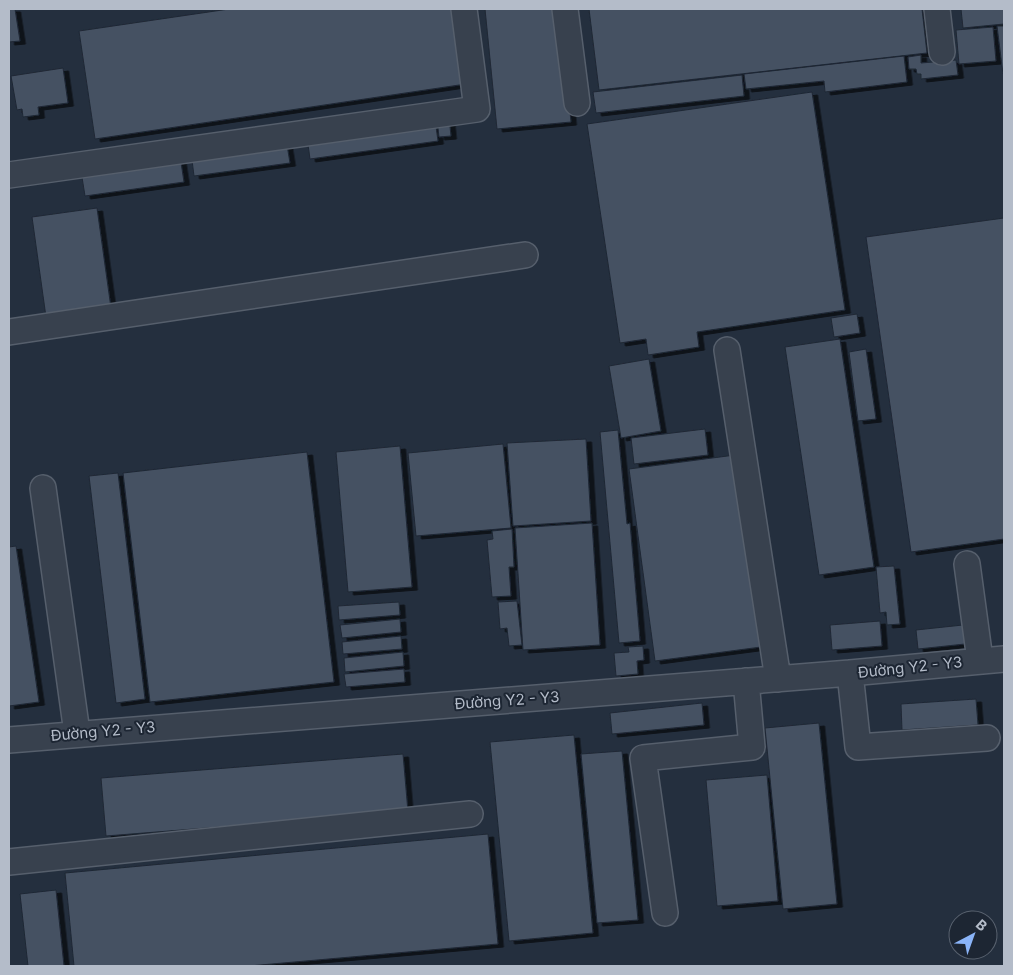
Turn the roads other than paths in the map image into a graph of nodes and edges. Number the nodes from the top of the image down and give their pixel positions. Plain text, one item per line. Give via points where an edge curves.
1 (464, 9) edge
2 (566, 9) edge
3 (937, 9) edge
4 (942, 52) dead end
5 (577, 103) dead end
6 (9, 175) edge
7 (525, 255) dead end
8 (9, 332) edge
9 (727, 350) dead end
10 (43, 488) dead end
11 (967, 564) dead end
12 (992, 659) edge
13 (850, 673) junction
14 (778, 679) junction
15 (746, 681) junction
16 (77, 733) junction
17 (987, 738) dead end
18 (9, 740) edge
19 (470, 814) dead end
20 (9, 862) edge
21 (665, 913) dead end

1 - 6 lane via 476,109
2 - 5 lane
3 - 4 lane
7 - 8 lane
9 - 14 lane
10 - 16 lane
11 - 12 lane
12 - 13 lane, Đường Y2 - Y3
13 - 14 lane, Đường Y2 - Y3
13 - 17 lane via 858,747
14 - 15 lane, Đường Y2 - Y3
15 - 16 lane, Đường Y2 - Y3
15 - 21 lane via 752,746 643,758
16 - 18 lane, Đường Y2 - Y3
19 - 20 lane

